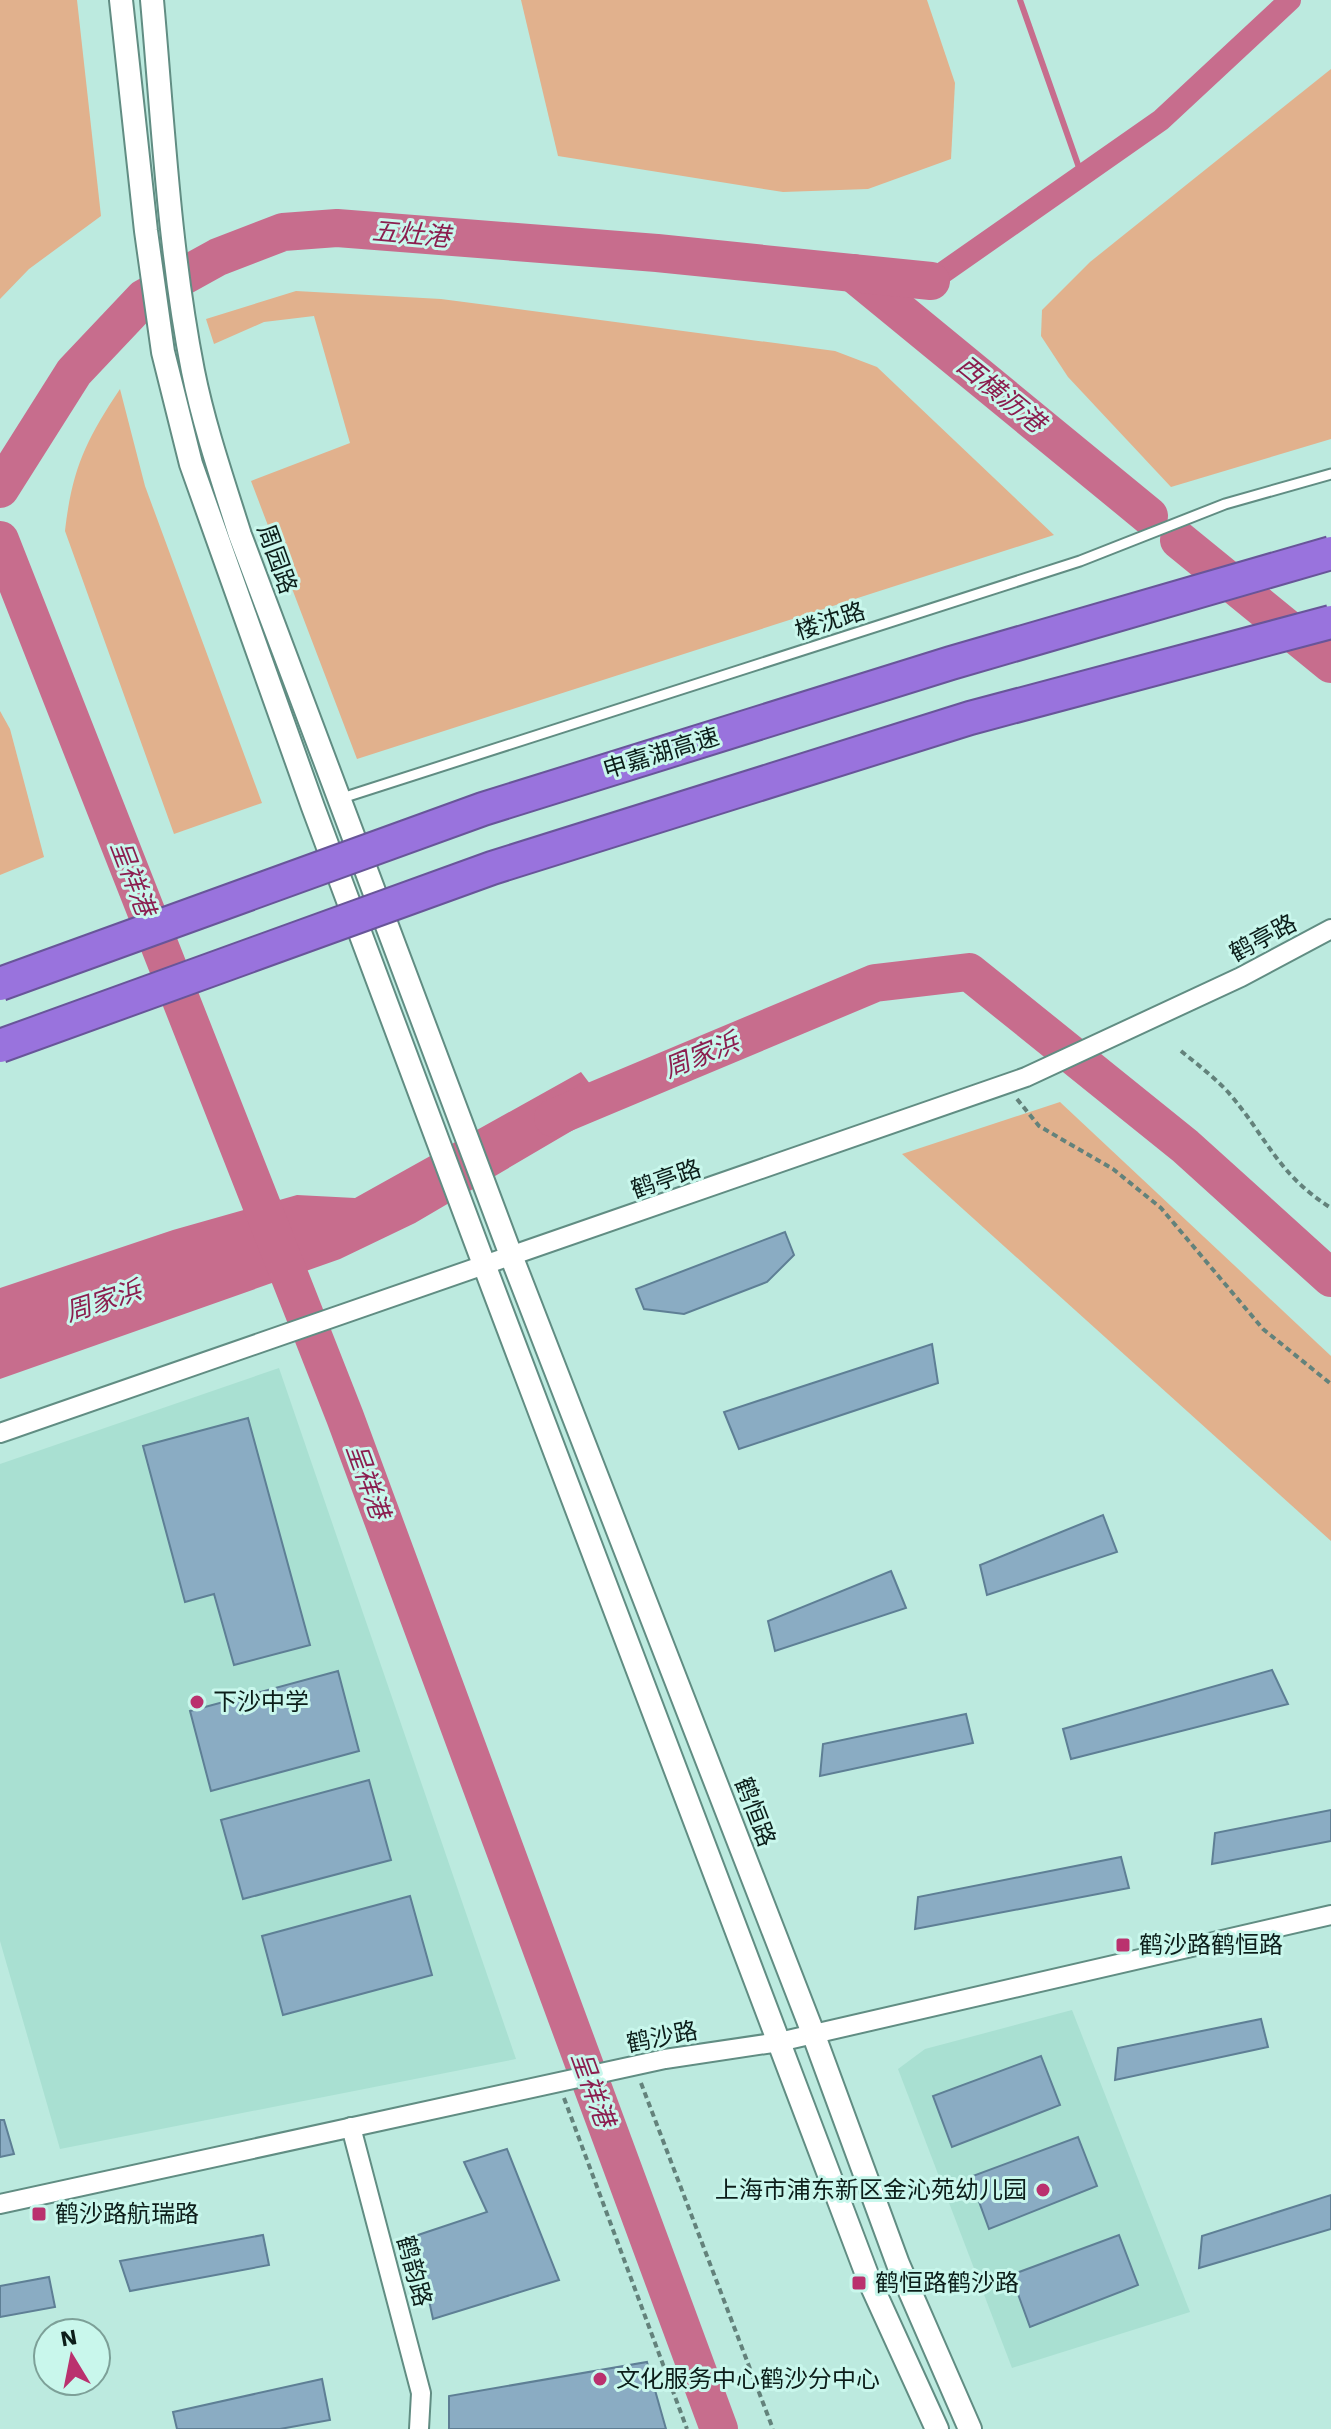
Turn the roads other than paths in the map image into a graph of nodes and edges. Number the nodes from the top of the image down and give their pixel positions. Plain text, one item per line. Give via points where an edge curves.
1 (121, 0) edge
2 (152, 0) edge
3 (1331, 474) edge
4 (1331, 553) edge
5 (1331, 622) edge
6 (339, 799) junction
7 (1331, 929) edge
8 (0, 984) edge
9 (0, 1046) edge
10 (495, 1212) joint
11 (512, 1258) junction
12 (485, 1267) junction
13 (0, 1433) edge
14 (1331, 1915) edge
15 (813, 2033) junction
16 (779, 2042) junction
17 (351, 2127) junction
18 (0, 2204) edge
19 (419, 2429) edge
20 (937, 2429) edge
21 (970, 2429) edge

1 - 12 street, 周园路 via 163,352 191,464
2 - 6 street, 周园路 via 170,210 186,335 206,426 240,535
3 - 6 lane, 楼沈路 via 1225,504 1065,566
4 - 8 highway, 申嘉湖高速, bridge via 951,663 483,809
5 - 9 highway, bridge via 970,718 492,868
6 - 10 street, 周园路
7 - 11 street, 鹤亭路 via 1026,1077
10 - 11 street, 鹤恒路
11 - 12 street, 鹤亭路
11 - 15 street, 鹤恒路
12 - 13 street, 鹤亭路
12 - 16 street
14 - 15 street, 鹤沙路
15 - 16 street, 鹤沙路
15 - 21 street, 鹤恒路 via 898,2264
16 - 17 street, 鹤沙路 via 665,2059
16 - 20 street via 869,2280
17 - 18 street, 鹤沙路
17 - 19 street, 鹤韵路 via 421,2393

